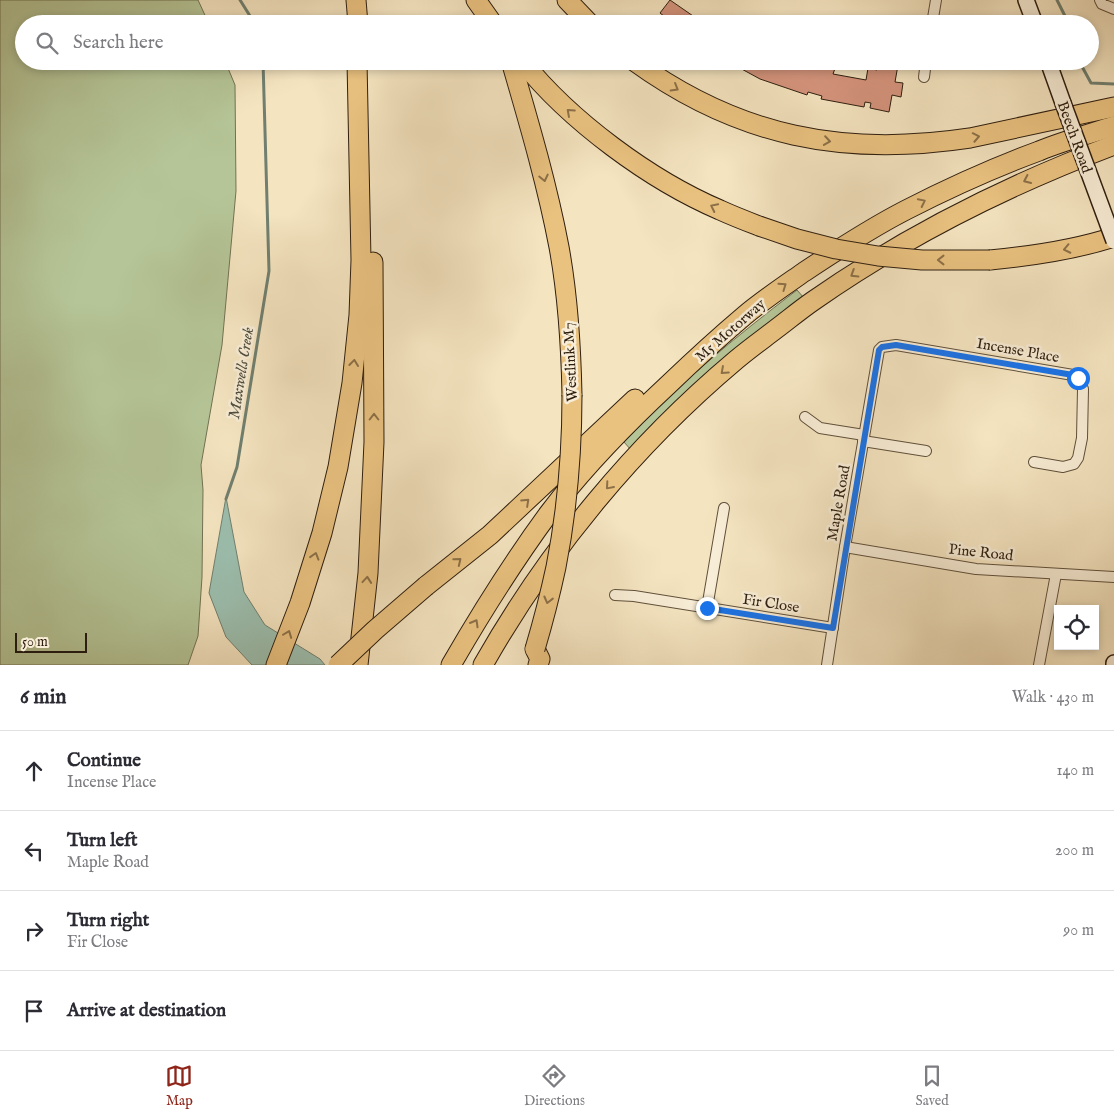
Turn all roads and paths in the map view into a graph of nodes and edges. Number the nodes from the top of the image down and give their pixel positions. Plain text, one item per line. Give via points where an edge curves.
1 (356, 0) edge
2 (476, 0) edge
3 (494, 0) edge
4 (567, 0) edge
5 (936, 0) edge
6 (1026, 0) edge
7 (1100, 0) edge
8 (1114, 9) edge
9 (357, 15) edge
10 (487, 15) edge
11 (498, 15) edge
12 (581, 15) edge
13 (934, 15) edge
14 (1032, 15) edge
15 (359, 70) edge
16 (360, 70) edge
17 (514, 70) edge
18 (529, 70) edge
19 (647, 70) edge
20 (925, 70) edge
21 (1051, 70) edge
22 (924, 76) dead end
23 (1114, 107) edge
24 (1114, 126) edge
25 (1114, 145) edge
26 (1114, 239) edge
27 (744, 315) junction
28 (882, 347) joint
29 (806, 417) dead end
30 (864, 438) junction
31 (926, 451) dead end
32 (1034, 462) dead end
33 (724, 508) dead end
34 (845, 547) junction
35 (1056, 574) junction
36 (1114, 577) edge
37 (615, 595) dead end
38 (707, 608) junction
39 (833, 628) junction
40 (534, 660) edge
41 (276, 665) edge
42 (338, 665) edge
43 (358, 665) edge
44 (451, 665) edge
45 (483, 665) edge
46 (827, 665) edge
47 (1039, 665) edge

1 - 9 highway
2 - 10 highway
3 - 11 highway
4 - 12 highway
5 - 13 street
6 - 14 main road
7 - 8 street
41 -> 15 highway via 322,533 345,433 359,315
43 -> 16 highway via 368,573 374,442 372,224
17 -> 40 highway, Westlink M7, bridge via 559,248 569,332 572,395 570,465 562,534
26 -> 18 highway, bridge via 1054,252 990,260 878,256 797,239 712,206 646,170 568,110
19 -> 23 highway via 690,96 741,120 787,134 855,144 907,145 950,141
20 - 22 street
21 - 26 main road, Beech Road, bridge
27 -> 24 highway, M5 Motorway via 822,260 905,210 1040,150
25 -> 45 highway, M5 Motorway via 995,195 898,246 812,302 736,360 685,406 606,490 549,562
42 -> 27 highway, bridge via 426,586 490,535 687,353 706,337
44 -> 27 highway, M5 Motorway via 515,561 573,484 629,422
28 - 30 street, Maple Road
28 - 32 street, Incense Place via 896,345 1078,378 1083,389 1082,438 1078,458 1069,466
29 - 30 street via 820,428
30 - 31 street
30 - 34 street, Maple Road
33 - 38 street
34 - 35 street, Pine Road via 976,569
34 - 39 street, Maple Road
35 - 36 street, Pine Road
35 - 47 street
37 - 38 street, Fir Close
38 - 39 street, Fir Close
39 - 46 street, Maple Road

